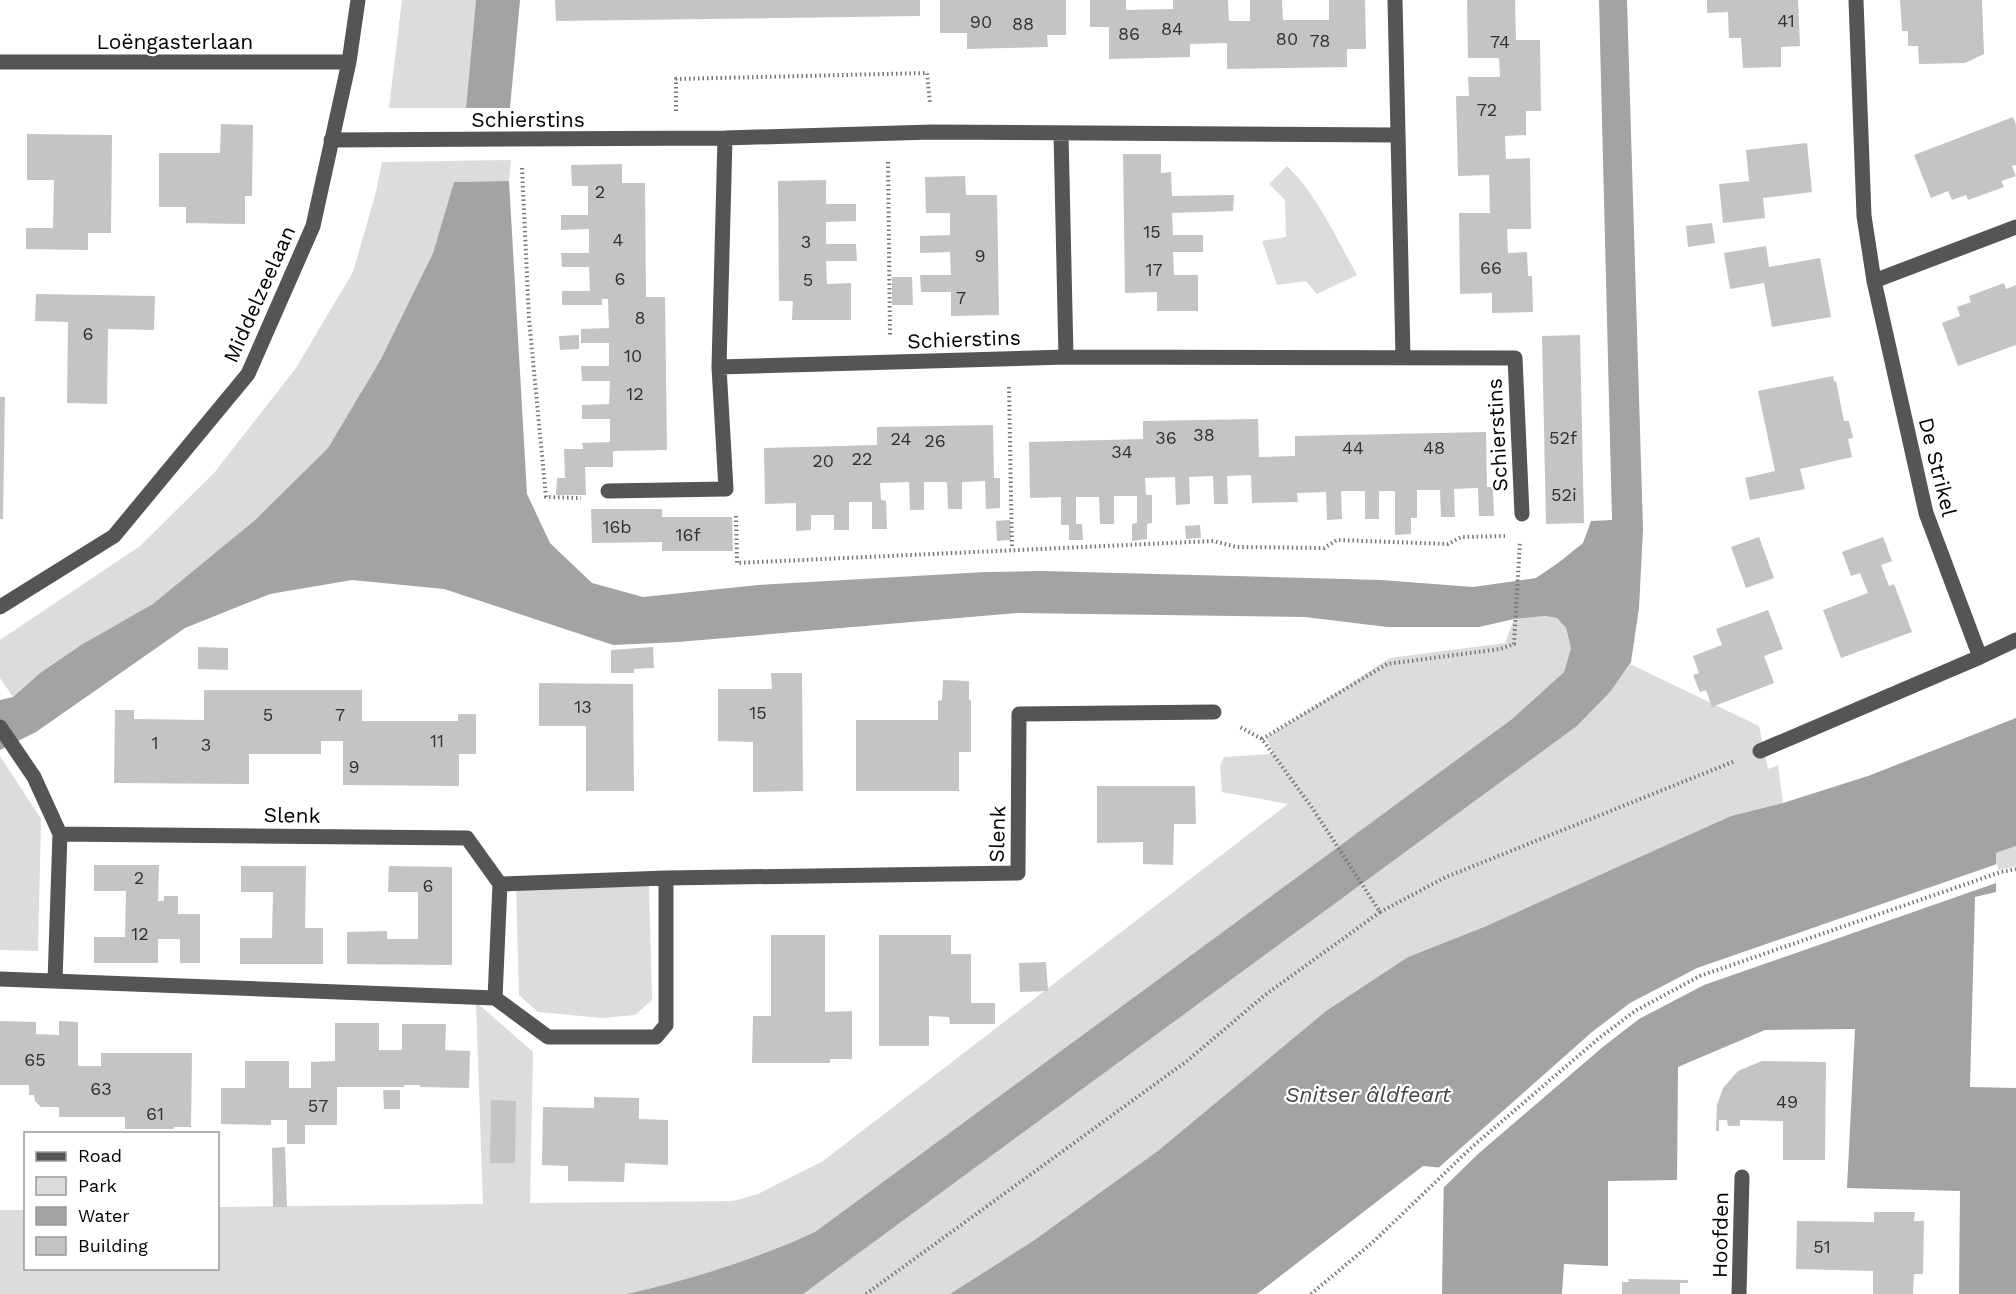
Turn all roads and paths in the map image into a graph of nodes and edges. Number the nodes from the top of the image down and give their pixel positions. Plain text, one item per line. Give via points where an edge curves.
1 (358, 0) edge
2 (1395, 0) edge
3 (1856, 0) edge
4 (0, 62) edge
5 (349, 62) junction
6 (932, 132) junction
7 (1061, 133) junction
8 (887, 135) junction
9 (1397, 135) junction
10 (725, 138) junction
11 (676, 139) junction
12 (331, 140) junction
13 (520, 141) junction
14 (2016, 227) edge
15 (1874, 281) junction
16 (1066, 357) junction
17 (1403, 357) junction
18 (1008, 359) junction
19 (890, 362) junction
20 (719, 367) junction
21 (726, 489) junction
22 (608, 491) joint
23 (1522, 514) dead end
24 (1508, 536) dead end
25 (1012, 549) junction
26 (1519, 567) dead end
27 (0, 607) edge
28 (2016, 640) edge
29 (1980, 657) junction
30 (1214, 712) joint
31 (0, 727) edge
32 (1262, 739) junction
33 (1760, 751) joint
34 (60, 834) junction
35 (2016, 869) edge
36 (666, 878) junction
37 (500, 884) junction
38 (1380, 912) junction
39 (0, 979) edge
40 (55, 981) junction
41 (495, 998) junction
42 (1742, 1177) dead end
43 (867, 1294) edge
44 (1311, 1294) edge
45 (1739, 1294) edge

1 - 5 street, Middelzeelaan
2 - 9 street
3 - 15 street, De Strikel via 1864,216
4 - 5 street, Loëngasterlaan
5 - 12 street, Middelzeelaan
6 - 7 street, Schierstins
6 - 8 street, Schierstins
6 - 11 path via 927,73 676,79
7 - 9 street, Schierstins
7 - 16 street
8 - 10 street, Schierstins
8 - 19 path
9 - 17 street
10 - 11 street, Schierstins
10 - 20 street
11 - 13 street, Schierstins
12 - 13 street, Schierstins
12 - 27 street, Middelzeelaan via 313,226 248,374 114,536
13 - 22 path via 529,319 546,497 596,498
14 - 15 street
15 - 29 street, De Strikel via 1926,513
16 - 17 street, Schierstins
16 - 18 street, Schierstins
17 - 23 street, Schierstins via 1515,358
18 - 19 street, Schierstins
18 - 25 path
19 - 20 street, Schierstins
20 - 21 street
21 - 22 street
21 - 25 path via 735,497 737,563
24 - 25 path via 1461,537 1448,543 1337,540 1324,548 1237,547 1214,541
26 - 32 path via 1514,644 1387,664
28 - 29 street
29 - 33 street
30 - 32 path
30 - 36 street, Slenk via 1019,714 1018,873
31 - 34 street via 34,777
32 - 38 path
33 - 38 path via 1446,877
34 - 37 street, Slenk via 467,838
34 - 40 street
35 - 44 path via 1700,976 1635,1011 1472,1148 1373,1242
36 - 37 street, Slenk
36 - 41 street via 666,1025 656,1037 548,1037
37 - 41 street
38 - 43 path via 1265,995 1187,1061
39 - 40 street
40 - 41 street
42 - 45 street, Hoofden

